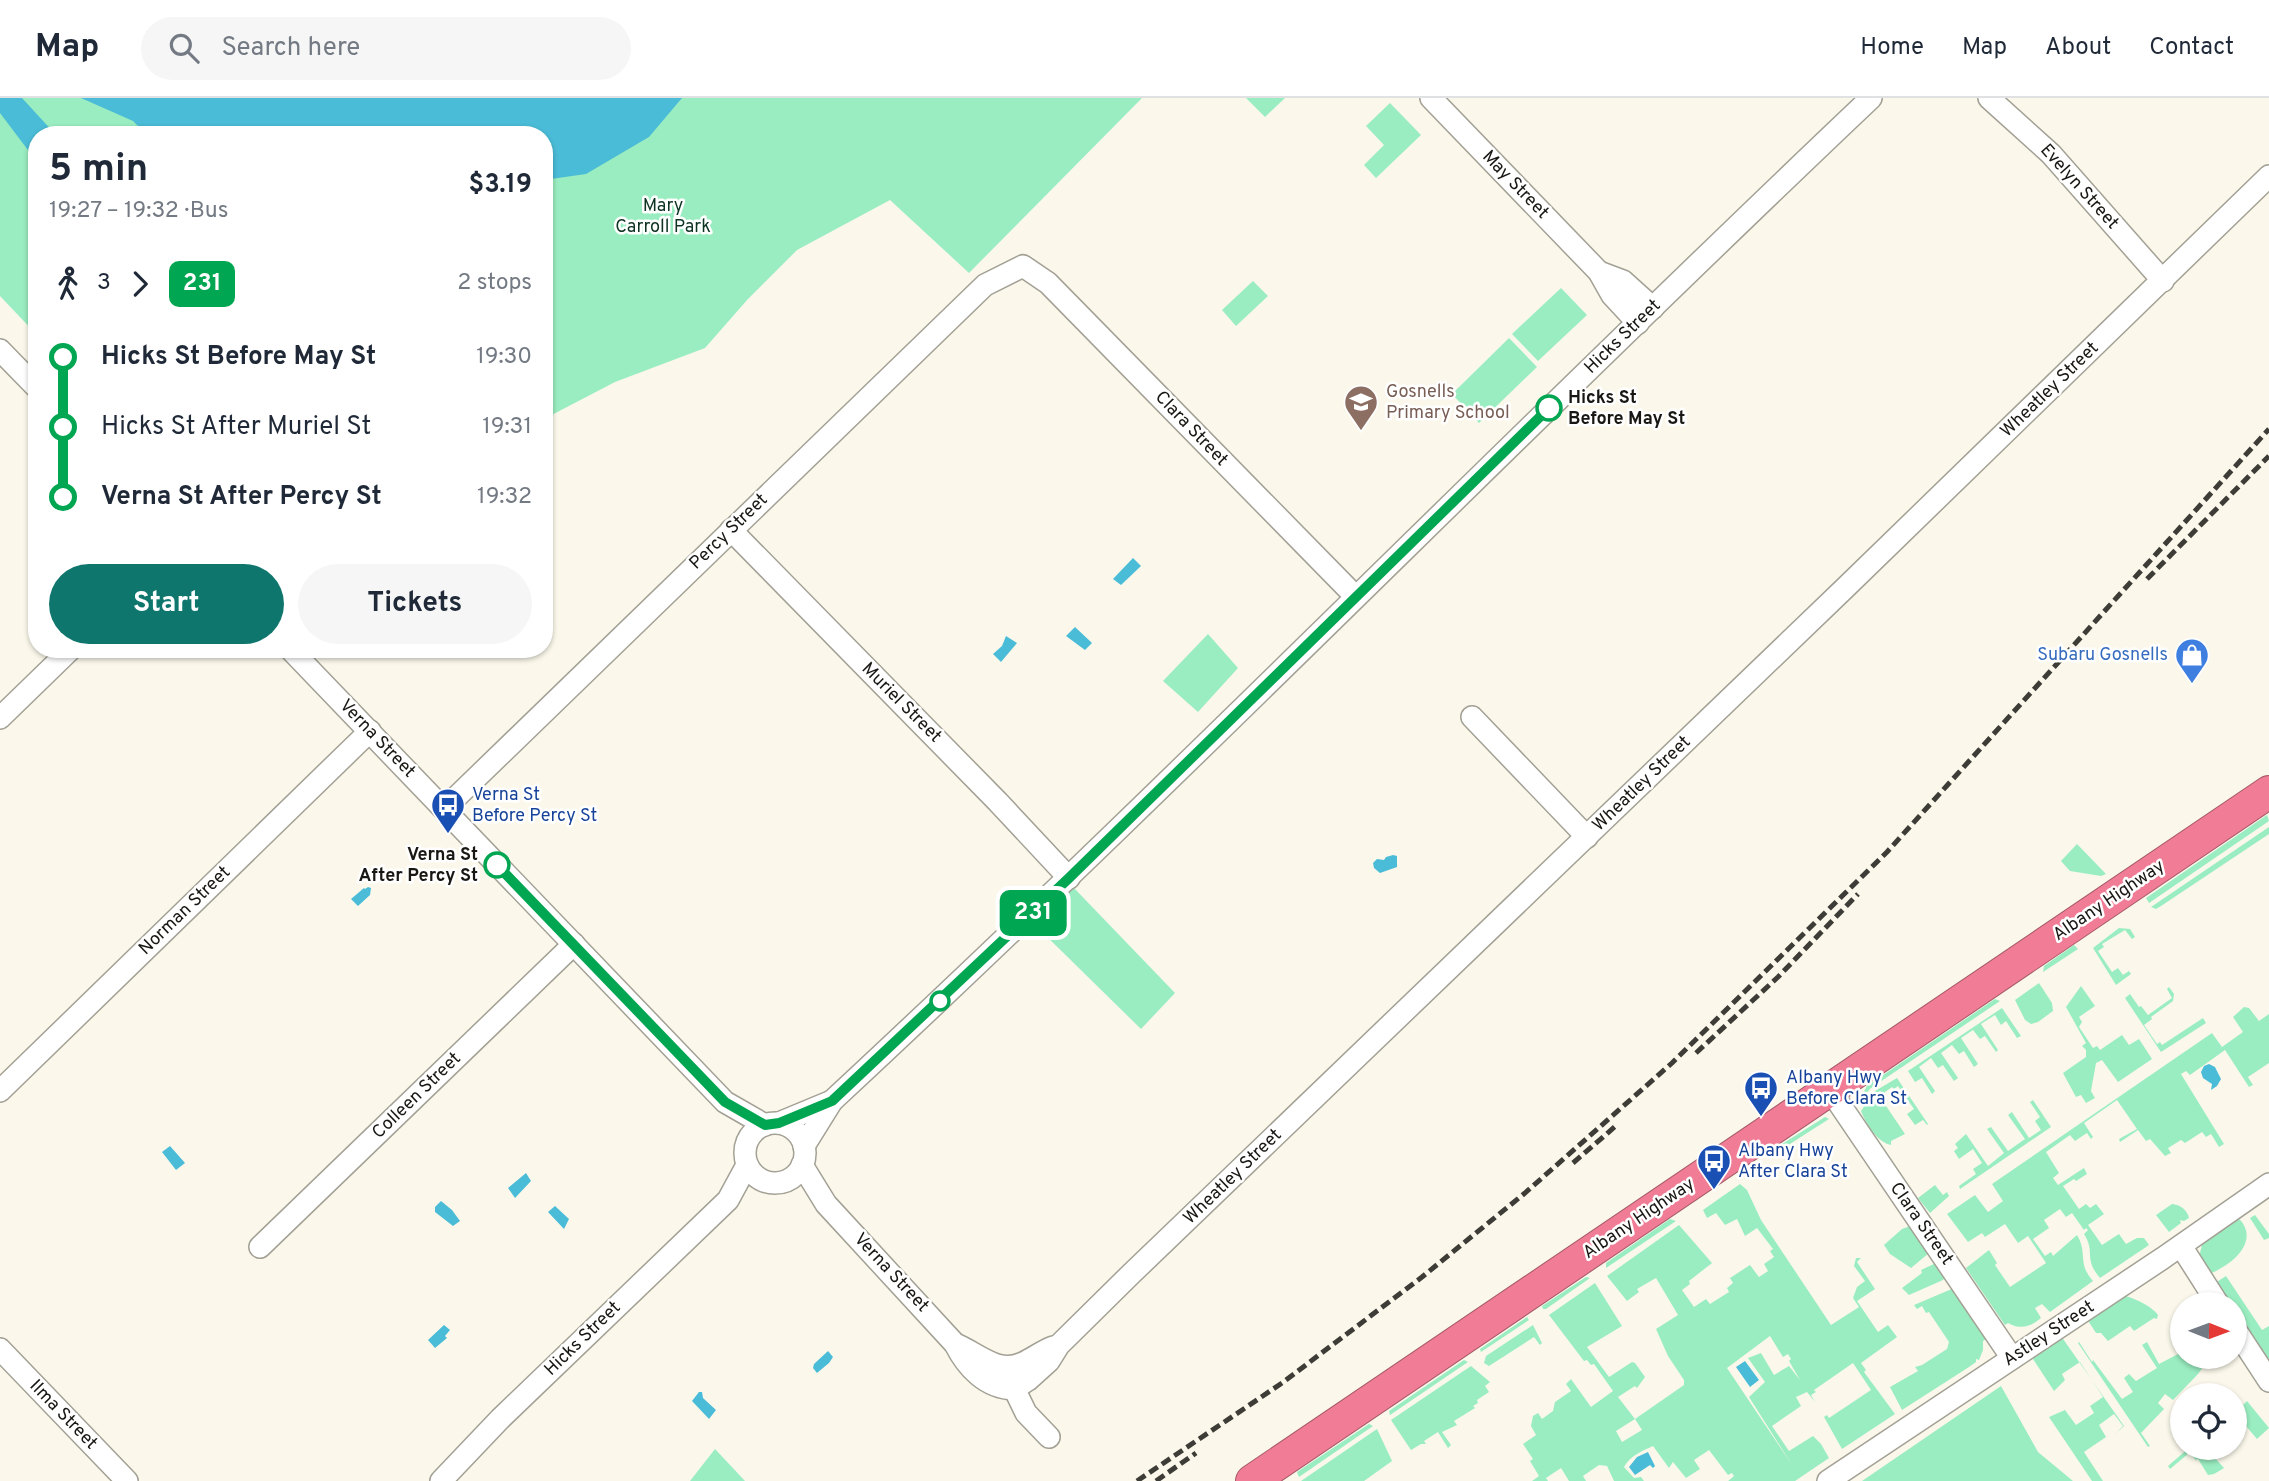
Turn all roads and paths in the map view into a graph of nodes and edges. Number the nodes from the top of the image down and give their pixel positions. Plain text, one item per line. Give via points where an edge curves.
1 (1431, 98) edge
2 (1871, 98) edge
3 (1989, 98) edge
4 (2269, 176) edge
5 (1023, 266) joint
6 (2163, 281) junction
7 (1646, 315) junction
8 (0, 350) edge
9 (28, 379) edge
10 (732, 530) junction
11 (1356, 596) junction
12 (62, 658) edge
13 (299, 658) edge
14 (1472, 717) dead end
15 (0, 718) edge
16 (369, 731) junction
17 (2269, 792) edge
18 (444, 809) junction
19 (1587, 837) junction
20 (1069, 878) junction
21 (574, 944) junction
22 (1830, 1090) junction
23 (0, 1091) edge
24 (832, 1101) junction
25 (725, 1102) junction
26 (772, 1124) junction
27 (746, 1156) junction
28 (803, 1156) junction
29 (773, 1183) junction
30 (2269, 1184) edge
31 (728, 1200) junction
32 (826, 1204) junction
33 (2181, 1246) junction
34 (260, 1247) dead end
35 (2210, 1292) edge
36 (955, 1343) junction
37 (1059, 1345) junction
38 (2247, 1347) edge
39 (0, 1349) edge
40 (2012, 1358) junction
41 (1005, 1367) junction
42 (2269, 1381) edge
43 (1014, 1389) junction
44 (1049, 1437) dead end
45 (127, 1481) edge
46 (441, 1481) edge
47 (1252, 1481) edge
48 (1828, 1481) edge

1 - 7 street, May Street via 1599,272 1612,295
2 - 7 street, Hicks Street
3 - 6 street, Evelyn Street via 2051,154
4 - 6 street, Wheatley Street
5 - 10 street, Percy Street via 985,285
5 - 11 street, Clara Street via 1048,283
6 - 19 street, Wheatley Street
7 - 11 street, Hicks Street
8 - 9 street
10 - 18 street, Percy Street
10 - 20 street, Muriel Street
11 - 20 street, Hicks Street
12 - 15 street
13 - 16 street, Verna Street
14 - 19 street
16 - 18 street, Verna Street
16 - 23 street, Norman Street
17 - 22 highway, Albany Highway
18 - 21 street, Verna Street
19 - 37 street, Wheatley Street
20 - 24 street, Hicks Street
21 - 25 street, Verna Street
21 - 34 street, Colleen Street
22 - 40 street, Clara Street
22 - 47 highway, Albany Highway
24 - 26 street, Hicks Street
24 - 28 street, Hicks Street
25 - 26 street, Verna Street
25 - 27 street, Verna Street
26 - 27 street via 756,1130
26 - 28 street via 795,1131
27 - 29 street via 751,1172
27 - 31 street, Hicks Street
28 - 29 street via 793,1177
28 - 32 street, Verna Street
29 - 31 street, Hicks Street
29 - 32 street, Verna Street
30 - 33 street, Astley Street
31 - 46 street, Hicks Street
32 - 36 street, Verna Street
33 - 35 street
33 - 40 street, Astley Street
36 - 41 street, Verna Street via 996,1367
36 - 43 street, Verna Street via 963,1361 983,1380
37 - 41 street via 1022,1364
37 - 43 street, Wheatley Street via 1049,1362
38 - 42 street
39 - 45 street, Ilma Street
40 - 48 street, Astley Street
41 - 43 street
43 - 44 street via 1026,1413

